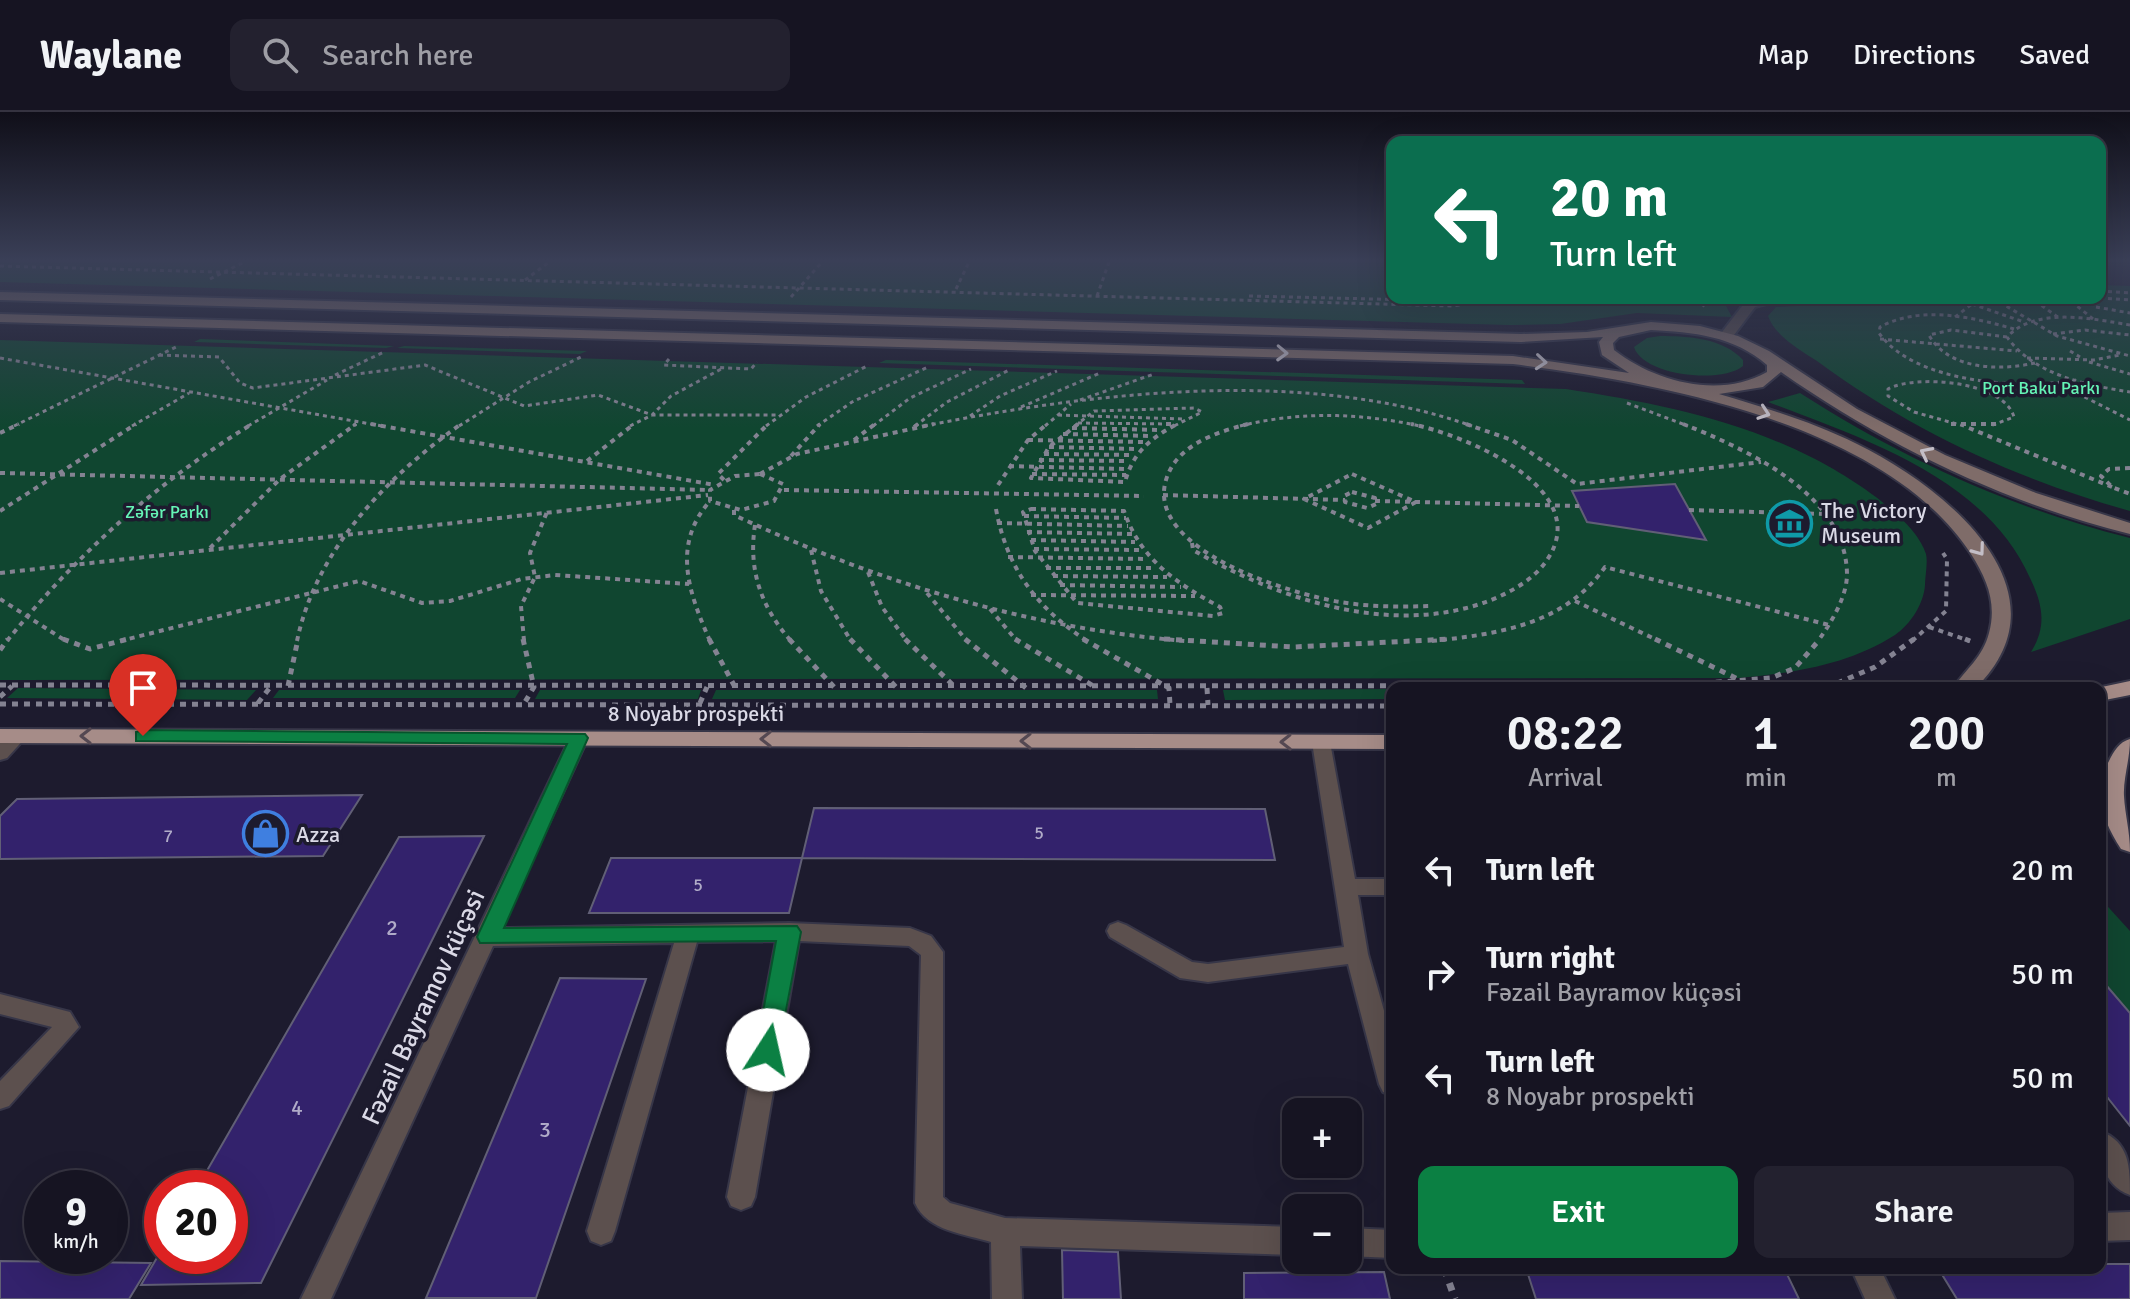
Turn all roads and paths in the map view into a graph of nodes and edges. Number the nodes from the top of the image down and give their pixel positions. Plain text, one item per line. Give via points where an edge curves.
1 (775, 317) edge
2 (1741, 317) edge
3 (2011, 317) edge
4 (2027, 317) edge
5 (2091, 317) edge
6 (0, 318) edge
7 (1956, 318) joint
8 (2060, 319) joint
9 (2094, 320) junction
10 (2034, 321) junction
11 (2025, 322) junction
12 (1630, 329) junction
13 (2014, 329) junction
14 (2126, 329) edge
15 (2053, 334) junction
16 (1726, 336) junction
17 (2007, 337) junction
18 (1880, 339) junction
19 (183, 344) dead end
20 (1933, 345) junction
21 (390, 350) dead end
22 (2018, 351) junction
23 (2070, 351) dead end
24 (1764, 354) junction
25 (2121, 354) junction
26 (159, 355) junction
27 (582, 356) dead end
28 (2130, 357) edge
29 (0, 358) edge
30 (2026, 358) junction
31 (2085, 360) junction
32 (877, 362) dead end
33 (2036, 363) junction
34 (928, 367) dead end
35 (724, 368) dead end
36 (972, 368) dead end
37 (1009, 370) dead end
38 (1058, 371) dead end
39 (1101, 372) dead end
40 (1154, 373) dead end
41 (2130, 374) edge
42 (1953, 375) junction
43 (109, 378) junction
44 (330, 378) junction
45 (2076, 380) junction
46 (1663, 381) junction
47 (1954, 384) junction
48 (2062, 385) junction
49 (191, 392) junction
50 (2130, 394) edge
51 (500, 398) junction
52 (1619, 400) dead end
53 (1073, 403) junction
54 (274, 407) junction
55 (1020, 409) junction
56 (652, 415) junction
57 (777, 415) junction
58 (1056, 415) junction
59 (969, 417) junction
60 (1084, 417) junction
61 (1185, 419) junction
62 (2130, 420) edge
63 (358, 422) junction
64 (1077, 423) junction
65 (1173, 424) junction
66 (1962, 425) junction
67 (913, 428) junction
68 (1070, 428) junction
69 (1163, 430) junction
70 (0, 433) edge
71 (1062, 434) junction
72 (1154, 436) junction
73 (442, 437) junction
74 (1028, 440) junction
75 (1055, 440) junction
76 (852, 442) junction
77 (1146, 442) junction
78 (1049, 447) junction
79 (1139, 449) junction
80 (1044, 454) junction
81 (1134, 455) junction
82 (791, 457) junction
83 (1039, 460) junction
84 (1129, 461) junction
85 (587, 462) junction
86 (1762, 462) junction
87 (1009, 466) junction
88 (1036, 467) junction
89 (2130, 468) edge
90 (1127, 469) junction
91 (0, 473) edge
92 (52, 474) junction
93 (760, 474) junction
94 (170, 477) junction
95 (280, 479) junction
96 (724, 480) junction
97 (389, 482) junction
98 (715, 485) junction
99 (998, 485) dead end
100 (2112, 487) junction
101 (784, 490) junction
102 (2130, 494) edge
103 (710, 495) junction
104 (1163, 495) junction
105 (1144, 496) dead end
106 (1304, 499) junction
107 (1345, 500) junction
108 (1375, 501) junction
109 (1416, 502) junction
110 (1551, 505) junction
111 (1579, 506) dead end
112 (996, 509) dead end
113 (734, 510) junction
114 (1689, 510) dead end
115 (0, 511) edge
116 (547, 512) junction
117 (1826, 514) junction
118 (997, 523) junction
119 (1025, 524) junction
120 (755, 525) junction
121 (1128, 526) junction
122 (2130, 529) edge
123 (1027, 532) junction
124 (344, 534) junction
125 (1132, 534) junction
126 (1031, 540) junction
127 (1135, 542) junction
128 (1192, 543) junction
129 (1939, 548) dead end
130 (209, 549) junction
131 (1034, 549) junction
132 (811, 550) junction
133 (1141, 550) junction
134 (1008, 557) junction
135 (1039, 558) junction
136 (1148, 559) junction
137 (70, 565) junction
138 (1045, 567) junction
139 (1157, 568) junction
140 (868, 572) junction
141 (0, 573) edge
142 (1052, 576) junction
143 (535, 577) junction
144 (1168, 577) junction
145 (689, 584) junction
146 (1060, 585) junction
147 (1182, 587) junction
148 (311, 592) junction
149 (927, 593) junction
150 (1031, 595) junction
151 (1069, 595) junction
152 (1200, 596) junction
153 (0, 599) edge
154 (1575, 601) junction
155 (1432, 606) dead end
156 (990, 609) junction
157 (25, 616) junction
158 (1060, 623) junction
159 (1829, 625) junction
160 (1929, 627) junction
161 (0, 650) edge
162 (1996, 650) junction
163 (1743, 681) joint
164 (1848, 682) edge
165 (1969, 682) edge
166 (0, 685) edge
167 (12, 685) junction
168 (271, 686) junction
169 (288, 686) junction
170 (534, 687) junction
171 (707, 687) junction
172 (736, 687) junction
173 (834, 688) junction
174 (897, 688) junction
175 (957, 688) junction
176 (1169, 688) junction
177 (1207, 688) junction
178 (1386, 688) edge
179 (2130, 688) edge
180 (1026, 689) junction
181 (1099, 689) junction
182 (2106, 693) edge
183 (0, 697) edge
184 (525, 703) junction
185 (700, 703) junction
186 (0, 704) edge
187 (257, 704) junction
188 (1170, 705) junction
189 (1208, 705) junction
190 (1386, 706) edge
191 (9, 736) edge
192 (579, 738) junction
193 (1321, 742) junction
194 (1386, 742) edge
195 (2130, 747) edge
196 (0, 754) edge
197 (2130, 843) edge
198 (1346, 887) junction
199 (1386, 887) edge
200 (1118, 931) dead end
201 (789, 932) junction
202 (688, 934) junction
203 (488, 937) junction
204 (1357, 954) junction
205 (0, 1004) edge
206 (1386, 1062) edge
207 (0, 1098) edge
208 (2106, 1151) edge
209 (2130, 1182) edge
210 (741, 1197) dead end
211 (2130, 1226) edge
212 (2106, 1227) edge
213 (601, 1231) dead end
214 (1005, 1232) junction
215 (1282, 1241) edge
216 (1362, 1243) edge
217 (1386, 1244) edge
218 (1446, 1274) edge
219 (1868, 1274) edge
220 (316, 1299) edge
221 (1007, 1299) edge
222 (1455, 1299) edge
223 (1880, 1299) edge

1 - 12 main road via 1521,338
2 - 16 street
3 - 11 path
4 - 10 path
5 - 9 path
6 -> 46 main road via 1513,360
7 - 13 path
7 - 18 path via 1892,320 1880,327
8 - 9 path
8 - 10 path
9 - 14 path
10 - 11 path
10 - 15 path
11 - 13 path
12 - 16 main road via 1675,327
12 - 46 main road via 1614,334 1606,342 1607,352 1627,368
13 - 17 path
14 - 15 path
15 - 25 path
16 - 24 main road
17 - 20 path via 1945,330 1929,335
17 - 22 path
18 - 20 path
18 - 42 path via 1900,354
19 - 26 path
20 - 22 path
20 - 33 path via 1950,357 1978,365 2017,368
21 - 44 path
22 - 30 path
23 - 31 path
24 - 46 main road via 1774,364 1774,374 1746,388
122 -> 24 main road via 2011,493 1957,469 1846,410
25 - 28 path
25 - 31 path
26 - 43 path
26 - 44 path via 219,357 248,388
27 - 51 path
29 - 43 path
30 - 31 path
30 - 33 path
31 - 41 path
32 - 57 path
33 - 45 path
34 - 82 path via 838,412
35 - 56 path via 671,396
36 - 76 path via 910,398
37 - 67 path via 947,402
38 - 59 path via 1000,396
39 - 55 path
40 - 53 path
42 - 47 path
42 - 48 path
43 - 49 path
43 - 70 path
44 - 51 path via 425,365
44 - 54 path
45 - 48 path
45 - 50 path
46 -> 162 main road via 1819,433 1923,491 1964,529 1989,563 2000,589 2003,633
47 - 66 path via 2003,402 2014,417 1994,426
47 - 66 path via 1903,381 1888,389 1888,396 1911,412
48 - 62 path
49 - 54 path
49 - 92 path
51 - 56 path via 532,405 598,395
51 - 73 path
52 - 86 path via 1703,431
53 - 55 path
53 - 58 path
53 - 86 path via 1246,393 1417,408 1509,438 1577,484
54 - 63 path
54 - 94 path
55 - 59 path
56 - 57 path
56 - 85 path via 624,429
57 - 96 path via 729,460 718,474
58 - 60 path
58 - 74 path
59 - 67 path
60 - 61 path
60 - 61 path via 1099,410 1201,410
60 - 64 path
61 - 65 path
63 - 73 path
63 - 95 path
64 - 65 path
64 - 68 path
65 - 69 path
66 - 100 path
67 - 76 path
68 - 69 path
68 - 71 path
69 - 72 path
71 - 72 path
71 - 75 path
72 - 77 path
73 - 85 path
73 - 97 path
74 - 75 path
74 - 87 path
75 - 77 path
75 - 78 path
76 - 82 path
77 - 79 path
78 - 79 path
78 - 80 path
79 - 81 path
80 - 81 path
80 - 83 path
81 - 84 path
82 - 93 path via 766,466
83 - 84 path
83 - 88 path
84 - 90 path
85 - 98 path
86 - 117 path
87 - 88 path
87 - 99 path
88 - 90 path
88 - 90 path via 1032,474 1126,475
89 - 100 path via 2103,472
91 - 92 path
92 - 94 path
92 - 115 path
93 - 96 path
93 - 101 path via 778,479
94 - 95 path
94 - 137 path
95 - 97 path
95 - 130 path
96 - 98 path
97 - 103 path
97 - 124 path
98 - 103 path
100 - 102 path
101 - 105 path
101 - 113 path via 761,507
103 - 113 path
103 - 116 path
103 - 145 path via 692,528
104 - 106 path
104 - 110 path via 1170,469 1208,438 1270,419 1332,416 1397,422 1471,444 1529,478
104 - 128 path via 1173,524
106 - 107 path
106 - 109 path via 1352,474
106 - 109 path via 1368,528
107 - 108 path via 1367,508
107 - 108 path via 1352,492
108 - 109 path
109 - 110 path
110 - 111 path
110 - 128 path via 1557,534 1554,549 1532,578 1492,599 1438,612 1369,611 1303,600 1239,578 1193,550
112 - 118 path
113 - 120 path via 734,515
114 - 117 path
116 - 124 path
116 - 143 path via 530,553
117 - 159 path via 1844,547 1848,568 1841,605
118 - 119 path
118 - 134 path
119 - 121 path
119 - 121 path via 1024,511 1062,509 1124,511
119 - 123 path
120 - 132 path
120 - 173 path via 751,555 761,596 789,643
121 - 125 path
123 - 125 path
123 - 126 path
124 - 130 path
124 - 148 path
125 - 127 path
126 - 127 path
126 - 131 path
127 - 133 path
128 - 155 path via 1246,576 1304,596 1369,606
129 - 160 path via 1947,559 1946,611
130 - 137 path
131 - 133 path
131 - 135 path
132 - 140 path
132 - 174 path via 821,597 836,623
133 - 136 path
134 - 135 path
134 - 150 path
135 - 136 path
135 - 138 path
136 - 139 path
137 - 141 path
137 - 157 path
138 - 139 path
138 - 142 path
139 - 144 path
140 - 149 path
140 - 175 path via 904,640
142 - 144 path
142 - 146 path
143 - 145 path
143 - 148 path via 435,603 412,600 366,581
143 - 170 path via 521,606
144 - 147 path
145 - 172 path via 700,626
146 - 147 path
146 - 151 path
147 - 152 path
148 - 157 path via 90,649 70,644
148 - 169 path via 292,651
149 - 156 path
149 - 180 path via 962,637
150 - 151 path
150 - 158 path
151 - 152 path
151 - 152 path via 1088,606 1223,613
153 - 157 path
154 - 158 path via 1519,627 1399,644 1228,644
154 - 159 path via 1605,567
154 - 163 path
156 - 158 path
156 - 181 path via 1022,643
157 - 161 path
158 - 176 path
159 - 163 path via 1787,674
160 - 162 path
160 - 164 path via 1912,644
162 - 165 main road
166 - 167 path
167 - 168 path
167 - 183 path
168 - 169 path
168 - 187 path
169 - 170 path
170 - 171 path
170 - 184 path
171 - 172 path
171 - 185 path
172 - 173 path
173 - 174 path
174 - 175 path
175 - 180 path
176 - 177 path
176 - 181 path
176 - 188 path
177 - 178 path
177 - 189 path
179 - 182 highway
180 - 181 path
184 - 185 path
184 - 187 path
185 - 188 path
186 - 187 path
188 - 189 path
189 - 190 path
192 -> 191 highway, 8 Noyabr prospekti
191 - 196 lane
193 -> 192 highway, 8 Noyabr prospekti
192 - 203 lane, Fəzail Bayramov küçəsi
193 - 194 highway, 8 Noyabr prospekti
193 - 198 lane
195 - 197 highway via 2114,770 2111,792 2112,811
198 - 199 lane
198 - 204 lane
200 - 204 lane via 1198,972
201 - 202 lane
201 - 210 lane
201 - 214 lane via 910,937 932,952 929,1203 942,1214
202 - 203 lane
202 - 213 lane
203 - 220 lane, Fəzail Bayramov küçəsi
204 - 206 lane
205 - 207 lane via 62,1019 67,1027
208 - 209 lane
211 - 212 lane
214 - 215 lane
214 - 221 lane
216 - 217 lane
218 - 222 path
219 - 223 lane

